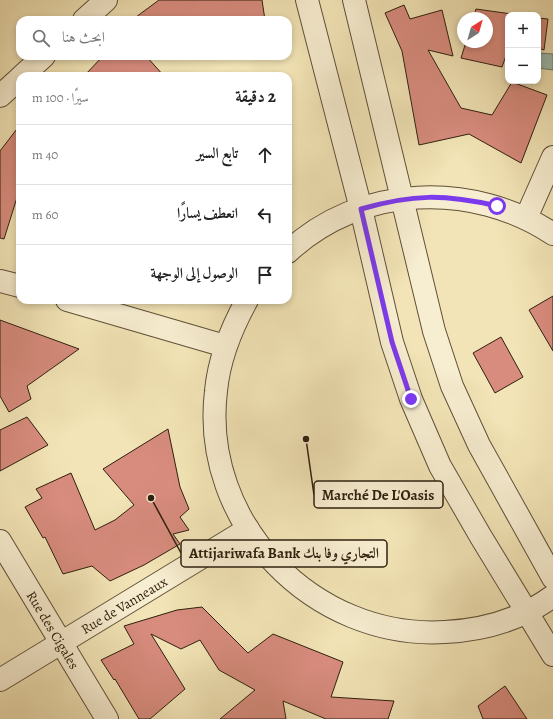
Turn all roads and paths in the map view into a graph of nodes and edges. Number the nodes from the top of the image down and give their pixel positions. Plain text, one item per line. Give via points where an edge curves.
1 (106, 0) edge
2 (307, 0) edge
3 (354, 0) edge
4 (88, 16) edge
5 (40, 60) edge
6 (26, 72) edge
7 (16, 82) edge
8 (0, 96) edge
9 (553, 157) edge
10 (402, 198) junction
11 (361, 209) junction
12 (526, 218) junction
13 (553, 234) edge
14 (292, 248) edge
15 (0, 281) edge
16 (16, 285) edge
17 (81, 304) edge
18 (245, 304) edge
19 (225, 346) junction
20 (248, 529) junction
21 (0, 542) edge
22 (553, 578) edge
23 (553, 596) edge
24 (526, 612) junction
25 (61, 643) junction
26 (553, 655) edge
27 (0, 680) edge
28 (107, 719) edge

1 - 4 street
2 - 11 street
3 - 10 street
5 - 6 street
7 - 8 street
9 - 12 street
10 - 11 street
10 - 12 street via 436,196 467,199 497,206
10 - 22 street via 434,331 452,386 479,445
11 - 14 street via 327,223
11 - 24 street via 392,342 411,399 440,466
12 - 13 street
15 - 16 street
17 - 19 street
18 - 19 street
19 - 20 street via 215,392 217,448 228,489
20 - 24 street via 272,562 294,582 318,600 372,624 423,632 460,631 489,625
20 - 25 street, Rue de Vanneaux
21 - 25 street, Rue des Cigales
23 - 24 street
24 - 26 street
25 - 27 street, Rue de Vanneaux
25 - 28 street, Rue des Cigales

